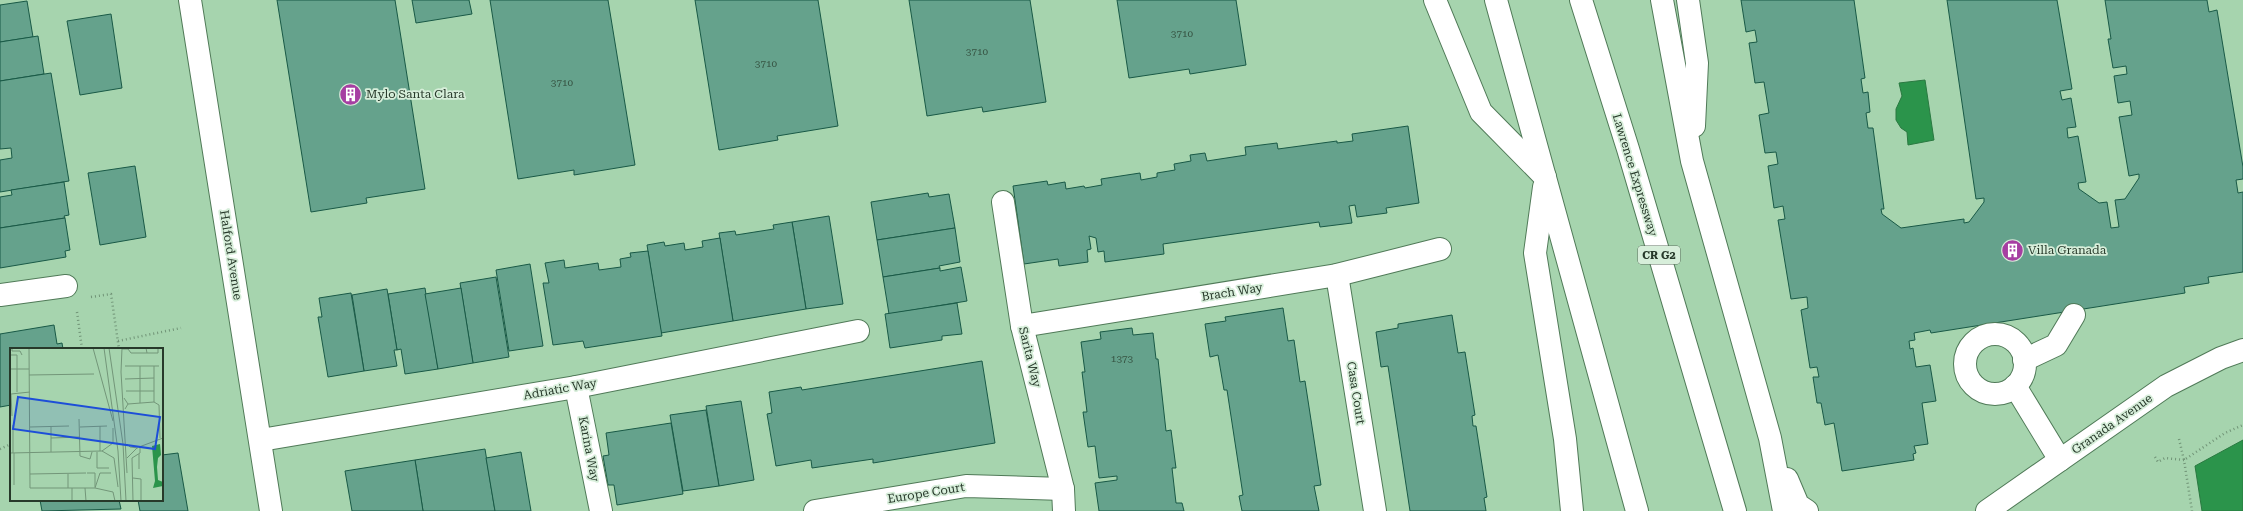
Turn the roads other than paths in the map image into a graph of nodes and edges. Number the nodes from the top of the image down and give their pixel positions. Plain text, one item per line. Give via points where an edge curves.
1 (190, 0) edge
2 (1435, 0) edge
3 (1496, 0) edge
4 (1581, 0) edge
5 (1662, 0) edge
6 (1688, 0) edge
7 (1692, 161) junction
8 (1546, 177) junction
9 (1002, 202) dead end
10 (1440, 249) dead end
11 (1337, 275) junction
12 (66, 286) dead end
13 (0, 295) edge
14 (2074, 315) dead end
15 (1022, 326) junction
16 (858, 331) dead end
17 (2243, 350) edge
18 (2024, 360) junction
19 (2015, 386) junction
20 (576, 387) junction
21 (1770, 438) junction
22 (261, 440) junction
23 (2060, 460) junction
24 (1063, 489) junction
25 (1997, 508) edge
26 (271, 511) edge
27 (601, 511) edge
28 (815, 511) edge
29 (1064, 511) edge
30 (1375, 511) edge
31 (1572, 511) edge
32 (1637, 511) edge
33 (1735, 511) edge
34 (1784, 511) edge
35 (1807, 511) edge

1 - 22 main road, Halford Avenue
2 - 8 main road via 1481,112
3 - 8 main road
4 - 33 main road, Lawrence Expressway / CR G2 via 1628,149
5 - 7 main road
6 - 7 main road via 1697,63
7 - 21 main road
8 - 31 main road via 1535,253 1565,439
8 - 32 main road
9 - 15 main road, Sarita Way
10 - 11 main road, Brach Way
11 - 15 main road, Brach Way
11 - 30 main road, Casa Court
12 - 13 main road
14 - 18 main road via 2056,345
15 - 24 main road, Sarita Way
16 - 20 main road, Adriatic Way
17 - 23 main road, Granada Avenue via 2221,358 2166,386
18 - 19 main road via 2024,370
18 - 19 main road via 2022,351 2016,343 2008,337 1998,335 1988,335 1980,339 1972,345 1967,354 1966,373 1978,389 1997,394 2007,392
19 - 23 main road
20 - 22 main road, Adriatic Way
20 - 27 main road, Karina Way
21 - 34 main road
21 - 35 main road via 1798,505
22 - 26 main road, Halford Avenue
23 - 25 main road, Granada Avenue
24 - 28 main road, Europe Court via 966,486
24 - 29 main road, Sarita Way

